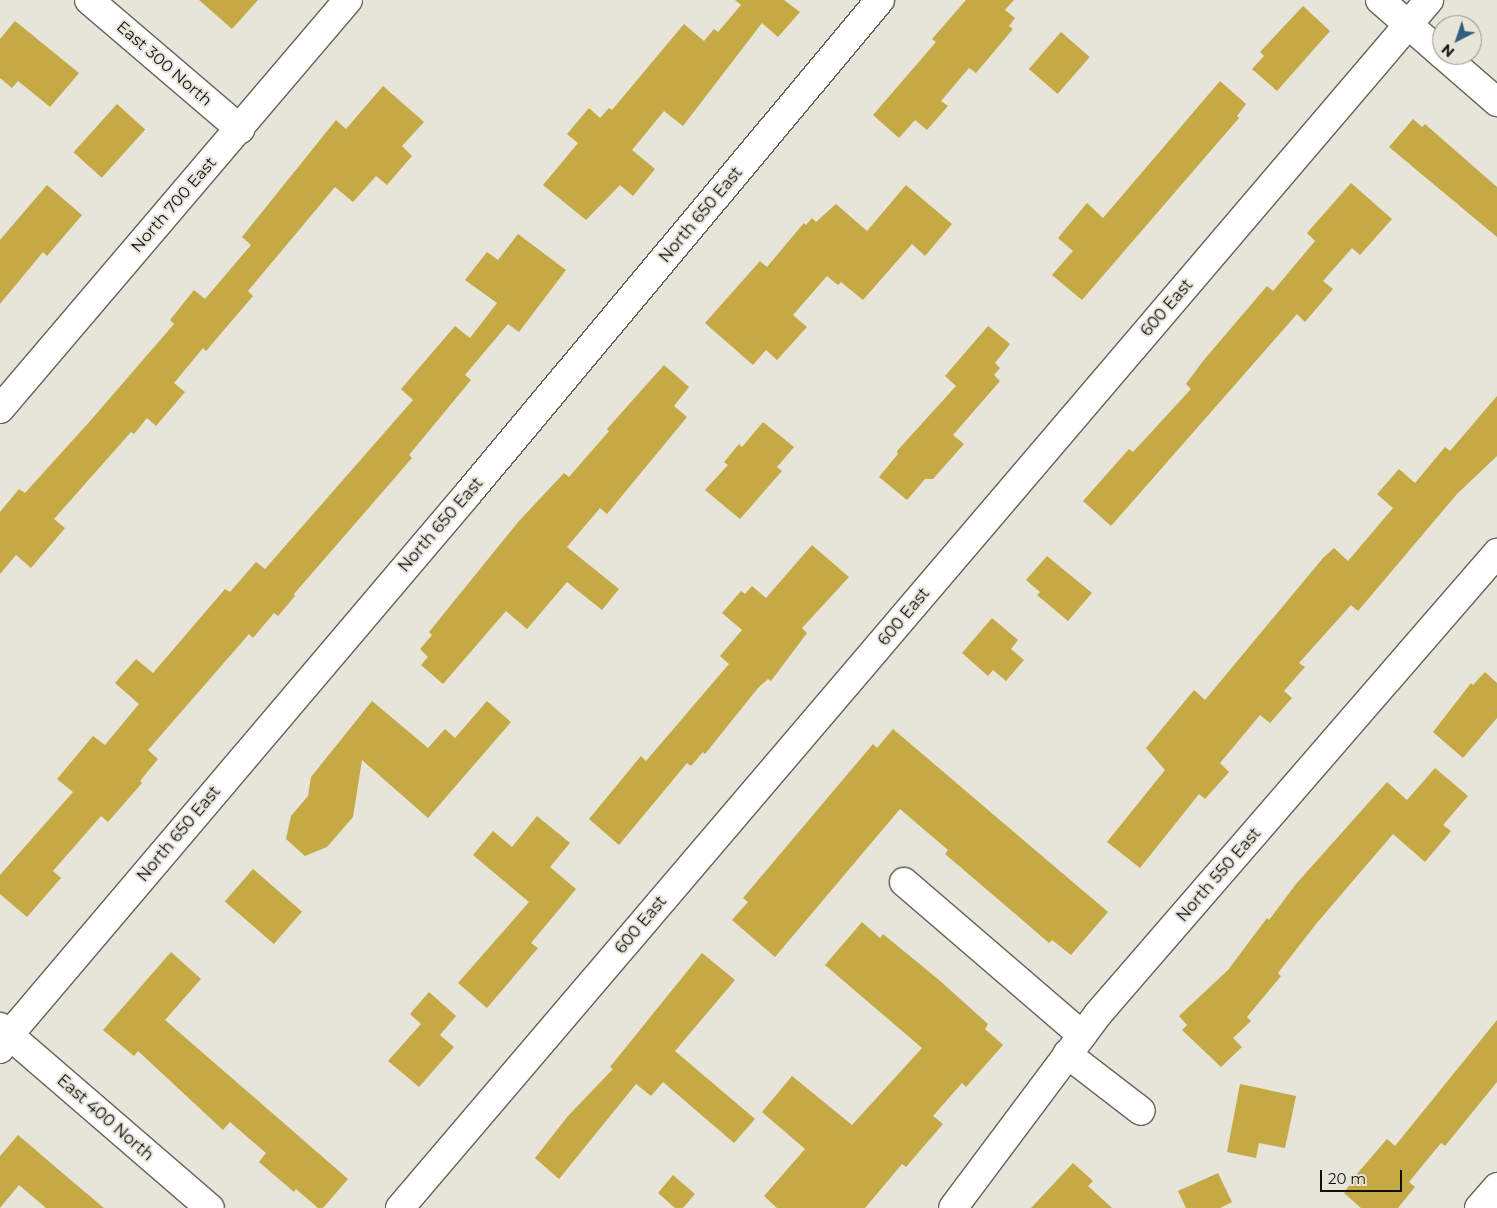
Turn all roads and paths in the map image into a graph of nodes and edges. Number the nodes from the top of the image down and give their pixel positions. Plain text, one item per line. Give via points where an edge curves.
1 (89, 0) edge
2 (348, 0) edge
3 (880, 0) edge
4 (1380, 0) edge
5 (1429, 0) edge
6 (1408, 25) junction
7 (1432, 46) edge
8 (1454, 65) edge
9 (1497, 102) edge
10 (240, 129) junction
11 (0, 410) edge
12 (1497, 553) edge
13 (904, 882) dead end
14 (3, 1037) edge
15 (1074, 1044) junction
16 (1141, 1111) dead end
17 (1497, 1187) edge
18 (210, 1208) edge
19 (400, 1208) edge
20 (953, 1208) edge
21 (1479, 1208) edge

1 - 10 street, East 300 North
2 - 10 street, North 700 East
3 - 14 street, North 650 East via 466,496
4 - 6 street
5 - 6 street, 600 East
6 - 7 street
6 - 19 street, 600 East
8 - 9 street
10 - 11 street, North 700 East
12 - 15 street, North 550 East
13 - 15 street
14 - 18 street, East 400 North
15 - 16 street
15 - 20 street, North 550 East
17 - 21 street

